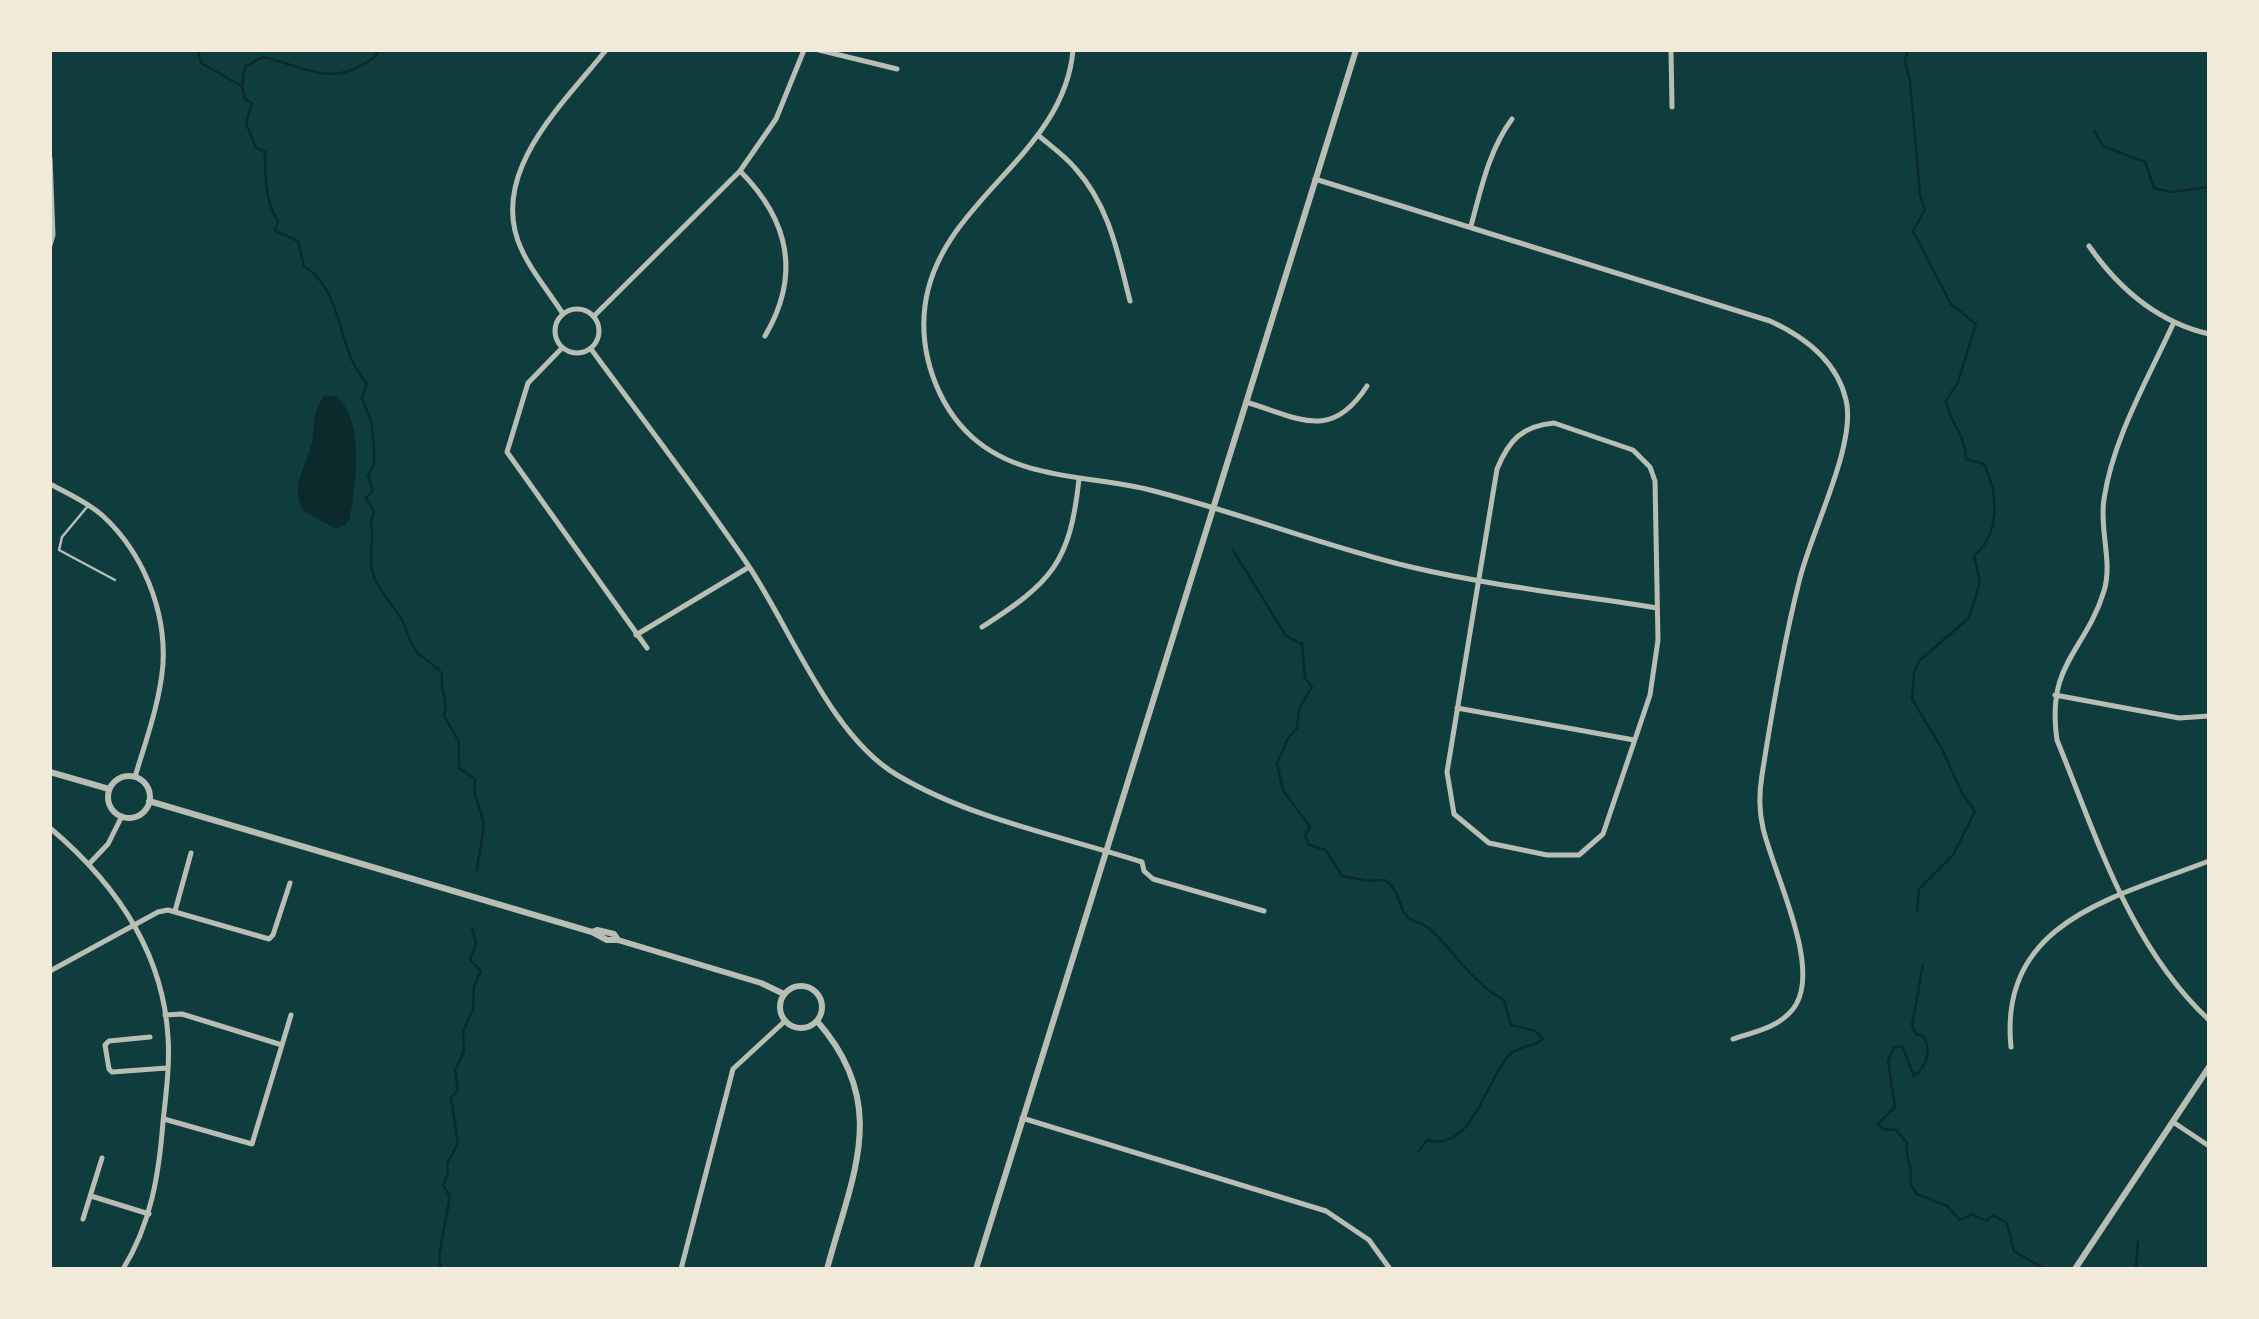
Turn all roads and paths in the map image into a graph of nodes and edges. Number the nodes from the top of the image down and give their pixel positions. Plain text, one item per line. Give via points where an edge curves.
1 (606, 50) edge
2 (804, 50) edge
3 (819, 50) edge
4 (1073, 50) edge
5 (1356, 50) edge
6 (1670, 50) edge
7 (897, 69) dead end
8 (1672, 107) dead end
9 (1512, 119) dead end
10 (1038, 136) junction
11 (50, 158) edge
12 (740, 171) junction
13 (1315, 179) junction
14 (1471, 226) junction
15 (50, 246) edge
16 (2090, 246) dead end
17 (1130, 301) dead end
18 (564, 314) junction
19 (594, 316) junction
20 (2174, 322) junction
21 (2209, 334) edge
22 (764, 336) dead end
23 (562, 348) junction
24 (592, 348) junction
25 (1367, 386) dead end
26 (1246, 402) junction
27 (1078, 479) junction
28 (50, 484) edge
29 (88, 506) junction
30 (1213, 507) junction
31 (749, 567) junction
32 (115, 580) dead end
33 (1480, 580) junction
34 (1658, 608) junction
35 (982, 626) dead end
36 (636, 634) junction
37 (647, 648) dead end
38 (2055, 695) junction
39 (1458, 708) junction
40 (2209, 716) edge
41 (1634, 740) junction
42 (50, 772) edge
43 (135, 777) junction
44 (110, 790) junction
45 (149, 801) junction
46 (122, 816) junction
47 (50, 828) edge
48 (1107, 851) junction
49 (191, 853) dead end
50 (2209, 861) edge
51 (89, 864) junction
52 (290, 883) dead end
53 (2121, 895) junction
54 (174, 911) junction
55 (1264, 911) dead end
56 (134, 925) junction
57 (50, 971) edge
58 (784, 994) junction
59 (166, 1015) junction
60 (291, 1016) dead end
61 (2209, 1020) edge
62 (785, 1021) junction
63 (817, 1022) junction
64 (150, 1036) dead end
65 (1733, 1039) dead end
66 (282, 1045) junction
67 (2011, 1047) dead end
68 (2209, 1067) edge
69 (167, 1068) junction
70 (1022, 1118) junction
71 (164, 1119) junction
72 (2172, 1122) junction
73 (2209, 1146) edge
74 (102, 1158) dead end
75 (91, 1196) junction
76 (148, 1214) junction
77 (83, 1219) dead end
78 (124, 1269) edge
79 (680, 1269) edge
80 (828, 1269) edge
81 (976, 1269) edge
82 (1390, 1269) edge
83 (2075, 1269) edge

1 - 18 street via 530,150 512,200 520,245
2 - 12 street via 776,119
3 - 7 street
4 - 10 street via 1066,88
5 - 13 street
6 - 8 street
9 - 14 street via 1490,161
10 - 17 street via 1075,168 1100,202
10 - 27 street via 943,250 925,307 925,343 943,400 973,438 1006,460
11 - 15 street
12 - 19 street
12 - 22 street via 768,202 782,232 780,310
13 - 14 street
13 - 26 street
14 - 65 street via 1784,327 1817,349 1846,397 1848,430 1798,583 1761,780 1762,827 1804,961 1804,986 1780,1022
16 - 20 street via 2128,293
18 - 19 street via 578,309
18 - 23 street via 555,332
19 - 24 street via 600,330
20 - 21 street
20 - 38 street via 2110,465 2103,504 2105,588
23 - 24 street via 579,354
23 - 36 street via 528,383 507,452
24 - 31 street
25 - 26 street via 1336,420 1313,422
26 - 30 street
27 - 30 street
27 - 35 street via 1068,540 1056,566 1023,601
28 - 29 street
29 - 32 lane via 62,536 59,550
29 - 43 street via 102,514 142,566 162,636 154,710
30 - 33 street via 1410,567
30 - 48 street
31 - 36 street
31 - 48 street via 831,706 894,773 988,814
33 - 34 street
33 - 34 street via 1506,446 1534,425 1554,423 1633,450 1650,467
33 - 39 street
34 - 41 street via 1650,695
36 - 37 street
38 - 40 street via 2179,718
38 - 53 street via 2057,740
39 - 41 street
39 - 41 street via 1448,768 1454,814 1489,843 1546,855 1579,855 1602,834
42 - 44 street
43 - 44 street via 120,778
43 - 45 street via 147,786
44 - 46 street via 112,808
45 - 46 street via 136,816
45 - 58 street via 614,934
46 - 51 street
47 - 51 street
48 - 55 street via 1142,862 1154,880
48 - 70 street
49 - 54 street
50 - 53 street
51 - 56 street
52 - 54 street via 269,939
53 - 61 street via 2160,965
53 - 67 street via 2066,920 2033,953 2014,996
54 - 56 street
56 - 57 street
56 - 59 street via 155,968
58 - 62 street
58 - 63 street via 802,986 815,990 823,1009
59 - 66 street
59 - 69 street
60 - 66 street
62 - 63 street via 801,1028
62 - 79 street via 733,1069
63 - 80 street via 850,1070 862,1127
64 - 69 street via 109,1040 109,1069
66 - 71 street via 252,1144
68 - 72 street
69 - 71 street
70 - 81 street
70 - 82 street via 1326,1211 1369,1240
71 - 76 street
72 - 73 street
72 - 83 street
74 - 75 street
75 - 76 street
75 - 77 street
76 - 78 street

